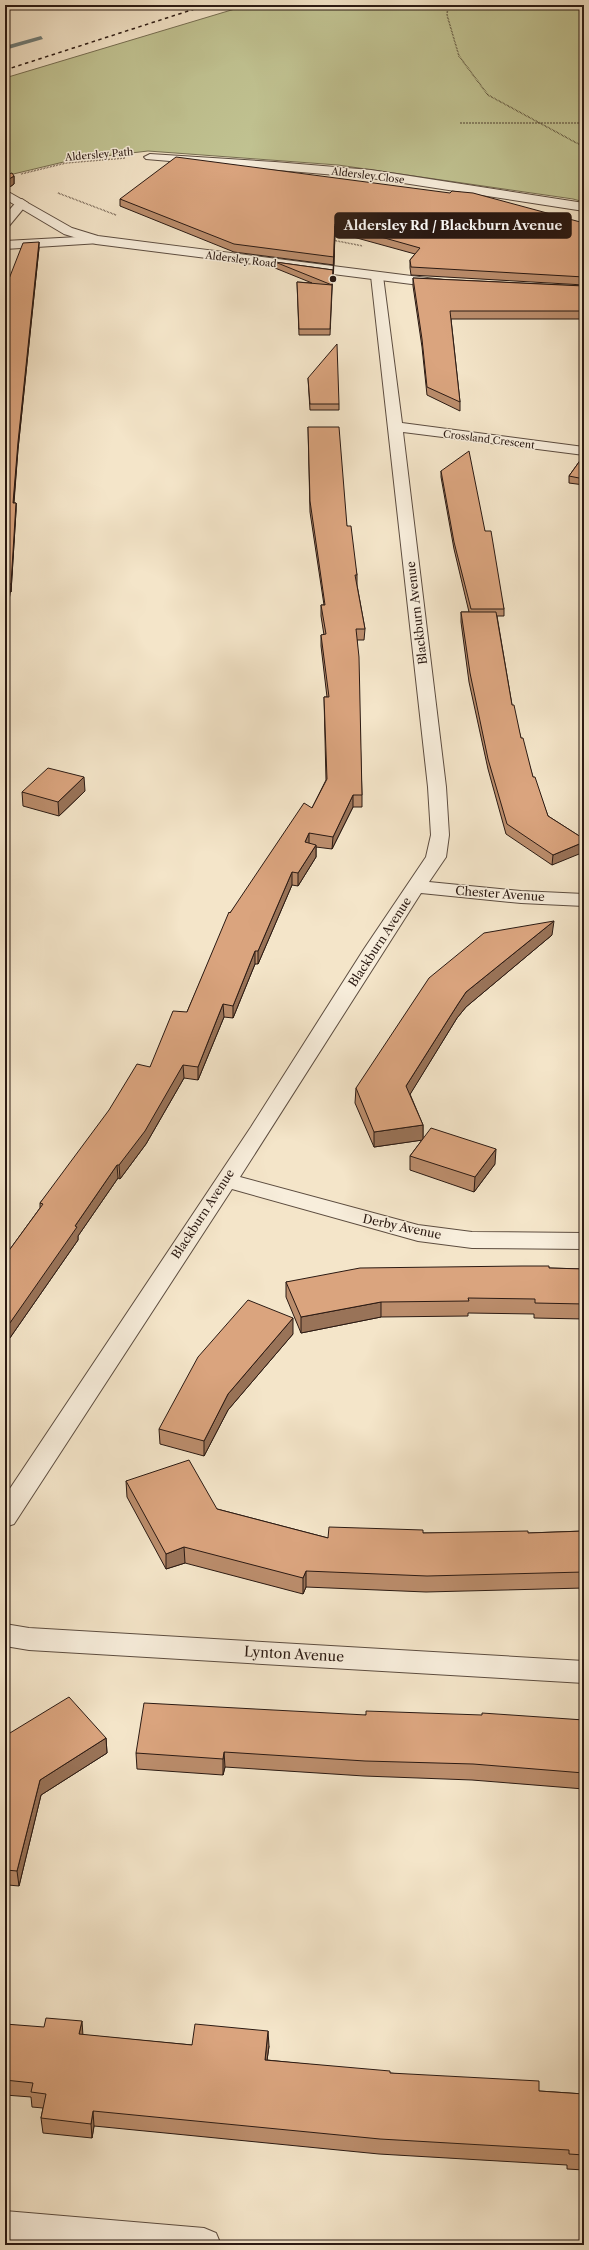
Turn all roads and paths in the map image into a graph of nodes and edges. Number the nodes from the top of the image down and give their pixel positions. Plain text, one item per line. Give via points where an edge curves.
1 (448, 5) edge
2 (460, 123) dead end
3 (540, 123) junction
4 (584, 123) edge
5 (584, 147) edge
6 (150, 158) joint
7 (21, 174) dead end
8 (5, 194) edge
9 (22, 203) junction
10 (584, 207) edge
11 (5, 223) edge
12 (96, 240) junction
13 (5, 245) edge
14 (377, 276) junction
15 (454, 285) edge
16 (394, 428) junction
17 (584, 451) edge
18 (416, 887) junction
19 (584, 900) edge
20 (225, 1180) junction
21 (584, 1241) edge
22 (5, 1517) edge
23 (5, 1635) edge
24 (584, 1672) edge
25 (5, 2228) edge
26 (204, 2245) edge

1 - 3 path via 447,15 459,56 488,95
2 - 3 path
3 - 4 path
3 - 5 path
6 - 7 path, Aldersley Path via 66,163
6 - 10 street, Aldersley Close via 275,165 371,174
8 - 9 street, Aldersley Road
9 - 11 street
9 - 12 street, Aldersley Road via 68,231
12 - 13 street
12 - 14 street, Aldersley Road
14 - 15 street, Aldersley Road
14 - 16 street, Blackburn Avenue
16 - 17 street, Crossland Crescent
16 - 18 street, Blackburn Avenue via 437,787 440,835 436,857
18 - 19 street, Chester Avenue
18 - 20 street, Blackburn Avenue
20 - 21 street, Derby Avenue via 418,1233 472,1240
20 - 22 street, Blackburn Avenue
23 - 24 street, Lynton Avenue
25 - 26 street

